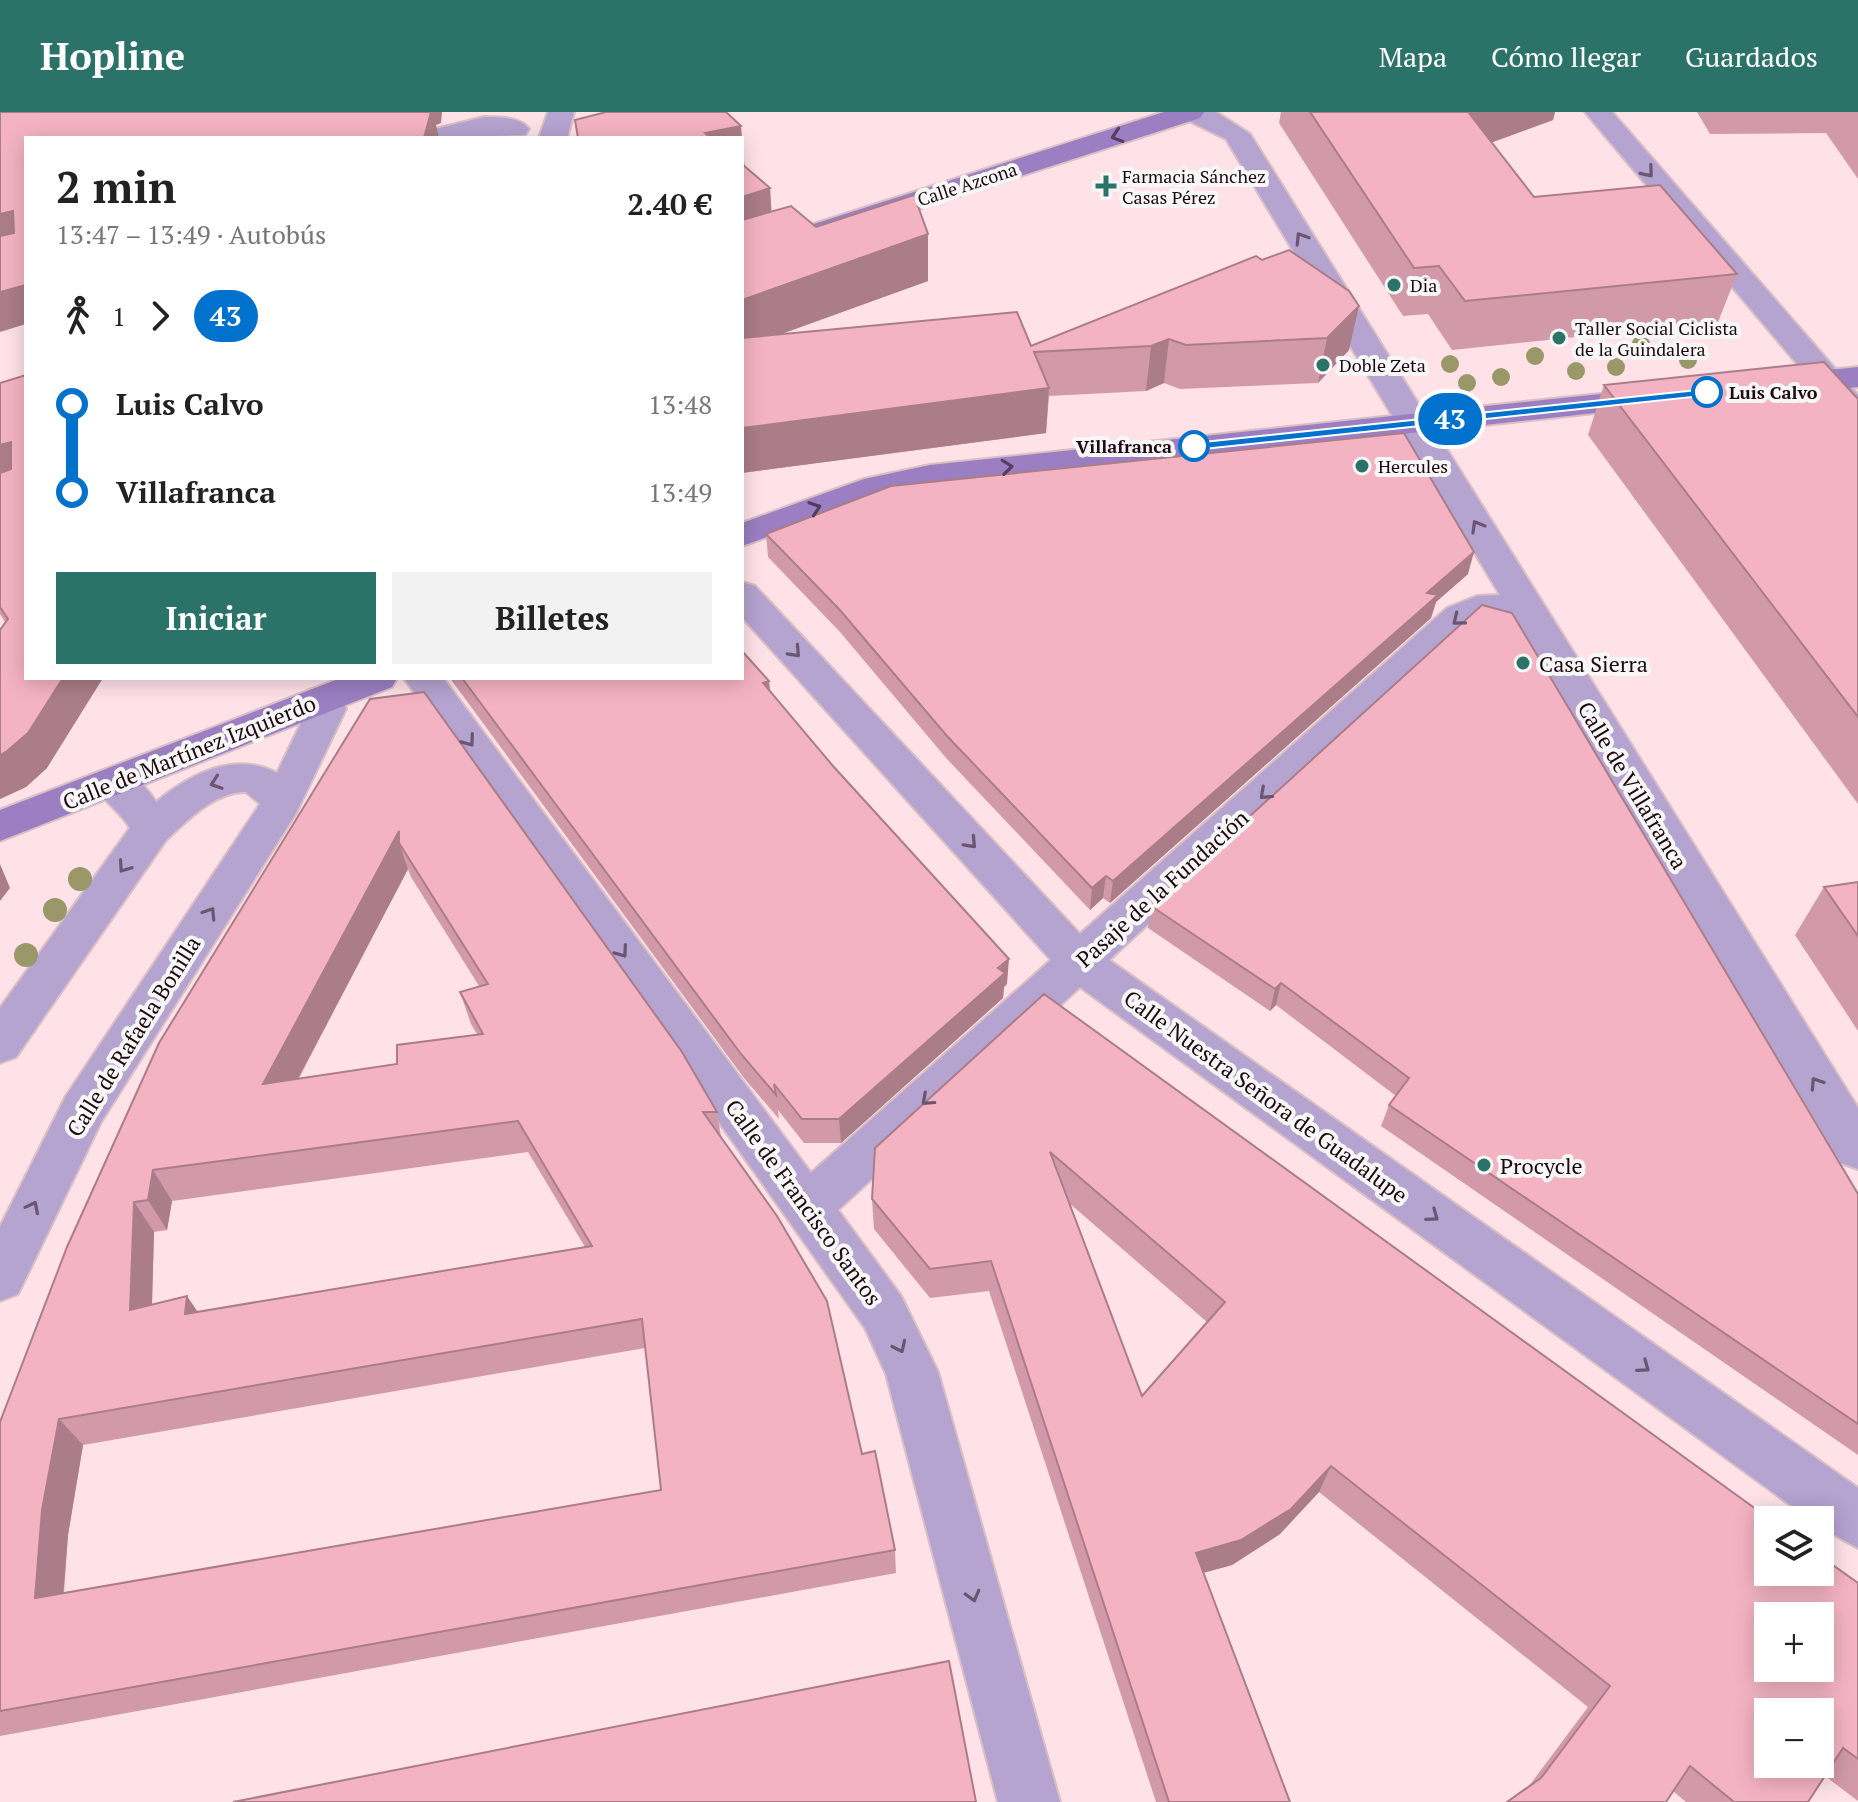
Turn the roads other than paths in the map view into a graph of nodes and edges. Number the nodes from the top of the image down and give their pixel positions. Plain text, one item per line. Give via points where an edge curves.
1 (561, 112) edge
2 (1192, 112) edge
3 (1598, 112) edge
4 (515, 126) edge
5 (441, 136) edge
6 (554, 136) edge
7 (744, 256) edge
8 (1858, 377) edge
9 (1825, 380) junction
10 (1744, 388) edge
11 (1682, 395) edge
12 (1858, 415) edge
13 (1416, 423) junction
14 (744, 534) edge
15 (744, 596) edge
16 (1530, 617) junction
17 (373, 680) edge
18 (424, 680) edge
19 (323, 699) junction
20 (113, 784) junction
21 (282, 803) junction
22 (0, 826) edge
23 (151, 829) junction
24 (1080, 963) junction
25 (0, 1044) edge
26 (1858, 1149) edge
27 (807, 1207) junction
28 (0, 1278) edge
29 (1858, 1521) edge
30 (1029, 1802) edge

1 - 6 street
2 -> 7 street, Calle Azcona
13 -> 2 street, Calle de Villafranca via 1236,134
3 -> 9 street
4 - 5 street via 483,126
8 - 9 street
9 - 10 street
9 - 12 street
11 - 13 street
14 -> 13 street via 876,486 930,475
16 -> 13 street, Calle de Villafranca
15 -> 24 street, Calle Nuestra Señora de Guadalupe
16 -> 24 street, Pasaje de la Fundación via 1491,605 1472,608 1460,617
26 -> 16 street, Calle de Villafranca
17 - 19 street, Calle de Martínez Izquierdo
18 -> 27 street, Calle de Francisco Santos
19 - 20 street, Calle de Martínez Izquierdo
19 - 21 street, Calle de Rafaela Bonilla via 327,709 319,730
20 - 22 street, Calle de Martínez Izquierdo
20 - 23 street via 134,800
21 -> 23 street via 272,786 253,778 225,779 195,791
28 -> 21 street, Calle de Rafaela Bonilla via 83,1110
23 -> 25 street
24 -> 27 street, Pasaje de la Fundación
24 -> 29 street, Calle Nuestra Señora de Guadalupe
27 -> 30 street, Calle de Francisco Santos via 883,1312 912,1372

